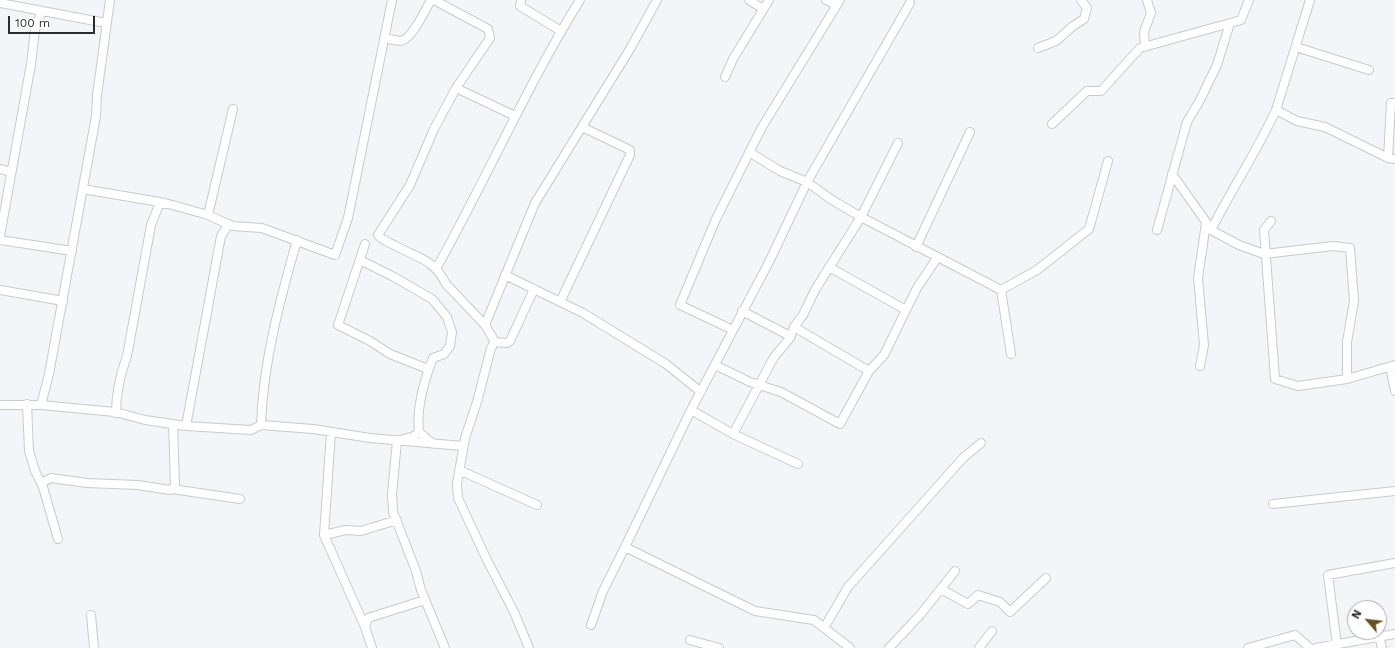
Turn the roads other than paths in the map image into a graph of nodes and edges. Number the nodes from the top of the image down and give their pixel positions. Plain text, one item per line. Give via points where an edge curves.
1 (110, 0) edge
2 (392, 0) edge
3 (431, 0) edge
4 (434, 0) edge
5 (521, 0) edge
6 (580, 0) edge
7 (657, 0) edge
8 (749, 0) edge
9 (769, 0) edge
10 (826, 0) edge
11 (1081, 0) edge
12 (1147, 0) edge
13 (1249, 0) edge
14 (1310, 0) edge
15 (908, 1) edge
16 (0, 3) edge
17 (838, 3) edge
18 (764, 9) junction
19 (41, 12) junction
20 (106, 23) junction
21 (1230, 23) junction
22 (561, 31) junction
23 (385, 38) junction
24 (1145, 46) junction
25 (1296, 47) junction
26 (1038, 48) dead end
27 (1369, 70) dead end
28 (725, 77) dead end
29 (456, 88) junction
30 (1395, 103) edge
31 (233, 109) dead end
32 (1276, 110) junction
33 (514, 116) junction
34 (1052, 124) dead end
35 (582, 127) junction
36 (970, 132) dead end
37 (898, 143) dead end
38 (749, 152) junction
39 (1392, 159) edge
40 (1108, 161) dead end
41 (0, 169) edge
42 (11, 172) junction
43 (1172, 174) junction
44 (807, 182) junction
45 (83, 189) junction
46 (165, 203) junction
47 (208, 215) junction
48 (861, 217) junction
49 (1271, 221) dead end
50 (1206, 223) junction
51 (229, 224) junction
52 (1157, 230) dead end
53 (1212, 230) junction
54 (0, 236) edge
55 (0, 240) edge
56 (297, 240) junction
57 (365, 244) dead end
58 (916, 247) junction
59 (72, 251) junction
60 (1264, 254) junction
61 (937, 258) junction
62 (360, 260) junction
63 (829, 268) junction
64 (436, 269) junction
65 (505, 275) junction
66 (534, 289) junction
67 (0, 290) edge
68 (1001, 290) junction
69 (63, 301) junction
70 (560, 302) junction
71 (906, 310) junction
72 (742, 311) junction
73 (485, 325) junction
74 (794, 327) junction
75 (733, 330) junction
76 (790, 336) junction
77 (495, 342) junction
78 (1011, 354) dead end
79 (715, 365) junction
80 (1200, 366) dead end
81 (1392, 366) edge
82 (428, 369) junction
83 (869, 371) junction
84 (1347, 379) junction
85 (761, 384) junction
86 (1395, 391) edge
87 (701, 392) junction
88 (27, 404) junction
89 (42, 405) junction
90 (0, 406) edge
91 (691, 410) junction
92 (116, 413) junction
93 (173, 424) junction
94 (261, 425) junction
95 (186, 426) junction
96 (331, 432) junction
97 (419, 432) junction
98 (733, 434) junction
99 (397, 441) junction
100 (981, 443) dead end
101 (433, 444) junction
102 (463, 446) junction
103 (798, 464) dead end
104 (459, 470) junction
105 (41, 483) junction
106 (172, 489) junction
107 (1395, 491) edge
108 (240, 499) dead end
109 (1272, 504) dead end
110 (537, 505) dead end
111 (397, 520) junction
112 (324, 535) junction
113 (58, 539) dead end
114 (625, 547) junction
115 (1395, 563) edge
116 (955, 571) dead end
117 (1046, 578) dead end
118 (940, 589) junction
119 (425, 600) junction
120 (91, 614) dead end
121 (591, 625) dead end
122 (365, 627) junction
123 (824, 628) junction
124 (992, 631) dead end
125 (690, 640) dead end
126 (1360, 640) edge
127 (1336, 645) junction
128 (94, 648) edge
129 (372, 648) edge
130 (445, 648) edge
131 (529, 648) edge
132 (719, 648) edge
133 (850, 648) edge
134 (889, 648) edge
135 (979, 648) edge
136 (1248, 648) edge
137 (1310, 648) edge
138 (1316, 648) edge

1 - 20 street
2 - 23 street
3 - 23 street via 412,33 406,38 401,41
4 - 29 street via 488,29 490,36
5 - 22 street via 520,6
6 - 22 street
7 - 35 street
8 - 18 street
9 - 18 street
10 - 17 street
11 - 26 street via 1087,8 1084,19 1056,40
12 - 24 street via 1151,12 1144,32
13 - 21 street via 1241,20
14 - 25 street
15 - 44 street
16 - 19 street
17 - 38 street
18 - 28 street via 733,59
19 - 20 street
19 - 42 street via 35,30
20 - 45 street via 96,116
21 - 24 street
21 - 43 street via 1217,65 1186,122
22 - 33 street
23 - 56 street via 348,218 335,255
24 - 34 street via 1140,48 1101,92 1087,91
25 - 27 street
25 - 32 street
29 - 33 street
29 - 64 street via 434,129 410,185 378,235 401,249 429,261
30 - 39 street via 1391,103
31 - 47 street
32 - 39 street via 1297,121 1325,127
32 - 53 street
33 - 64 street
35 - 65 street via 535,203
35 - 70 street via 630,150 630,155
36 - 58 street
37 - 48 street
38 - 44 street via 780,171
38 - 75 street via 716,218 680,305
40 - 68 street via 1089,229 1037,270
41 - 42 street
42 - 54 street
43 - 50 street
43 - 52 street
44 - 48 street
44 - 72 street
45 - 46 street
45 - 59 street
46 - 47 street
46 - 92 street via 157,208 151,224 127,356 120,377
47 - 51 street
48 - 58 street
48 - 63 street
49 - 60 street via 1264,230
50 - 53 street
50 - 80 street via 1198,278 1204,345
51 - 56 street via 262,228
51 - 95 street via 221,236
53 - 60 street via 1239,245
55 - 59 street
56 - 94 street via 277,311 262,400
57 - 62 street
58 - 61 street
59 - 69 street
60 - 84 street via 1274,379 1298,386
60 - 84 street via 1333,246 1350,248 1354,301 1347,342
61 - 68 street
61 - 71 street via 916,288
62 - 82 street via 432,299 447,317 452,332 450,346 444,354 433,358
62 - 82 street via 338,325 390,354
63 - 71 street
63 - 74 street
64 - 73 street via 446,284
65 - 66 street
65 - 73 street
66 - 70 street
66 - 77 street via 510,341 507,344
67 - 69 street
68 - 78 street
69 - 89 street
70 - 87 street via 583,313 666,364
71 - 83 street via 884,355
72 - 75 street
72 - 76 street
73 - 77 street
74 - 76 street
74 - 83 street
75 - 79 street
76 - 85 street via 774,357
77 - 102 street via 491,348
79 - 85 street via 745,380
79 - 87 street
81 - 84 street
81 - 86 street
82 - 97 street via 421,396
83 - 85 street via 840,424
85 - 98 street
87 - 91 street
88 - 89 street
88 - 90 street
88 - 105 street via 29,451
89 - 92 street
91 - 98 street
91 - 114 street
92 - 93 street
93 - 95 street
93 - 106 street via 175,486
94 - 95 street via 251,430
94 - 96 street
96 - 99 street
96 - 112 street
97 - 99 street
97 - 101 street
98 - 103 street
99 - 101 street
99 - 111 street via 392,494 393,512
100 - 123 street via 963,458 848,587
101 - 102 street
102 - 104 street
104 - 110 street
104 - 131 street via 458,498
105 - 106 street via 51,478
105 - 113 street
106 - 108 street
107 - 109 street
111 - 112 street via 361,531 346,530
111 - 119 street
112 - 122 street
114 - 121 street via 603,591
114 - 123 street via 755,611 814,620
115 - 127 street via 1328,575
116 - 118 street
117 - 118 street via 1010,612 1000,602 978,595 968,604
118 - 134 street
119 - 122 street via 368,618
119 - 130 street
120 - 128 street
122 - 129 street
123 - 133 street
124 - 135 street
125 - 132 street
126 - 127 street
127 - 138 street
136 - 137 street via 1295,635

